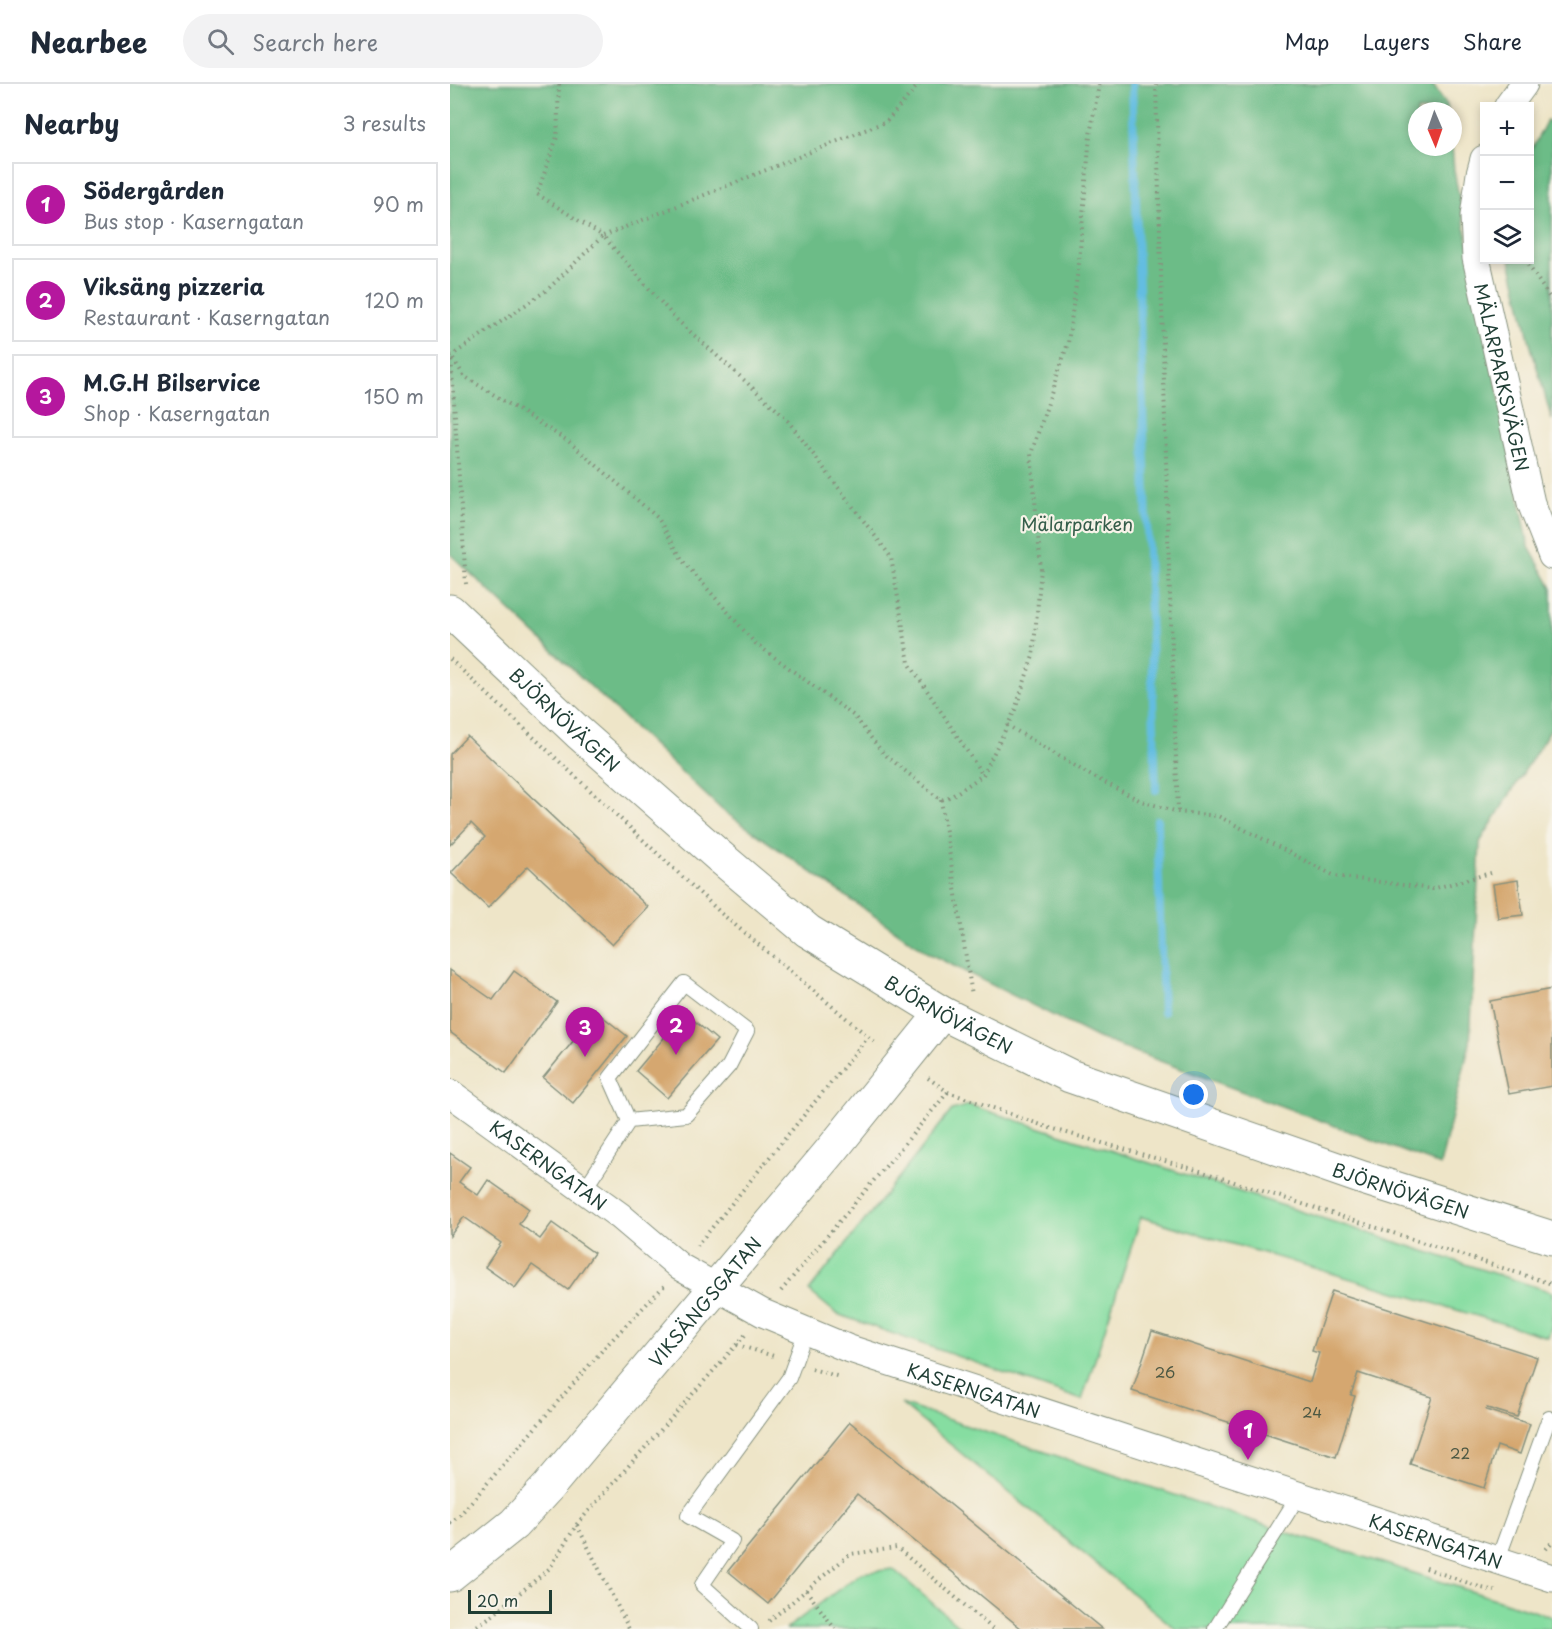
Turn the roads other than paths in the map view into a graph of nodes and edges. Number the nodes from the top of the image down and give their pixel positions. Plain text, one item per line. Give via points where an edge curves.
1 (1524, 84) edge
2 (1511, 102) edge
3 (1480, 174) edge
4 (1552, 556) edge
5 (458, 597) edge
6 (942, 1013) junction
7 (450, 1093) edge
8 (629, 1121) junction
9 (584, 1190) junction
10 (1552, 1238) edge
11 (714, 1287) junction
12 (806, 1331) junction
13 (1549, 1418) dead end
14 (1299, 1495) junction
15 (1498, 1559) junction
16 (450, 1575) edge
17 (1552, 1578) edge
18 (751, 1629) edge
19 (1215, 1629) edge

1 - 2 street
3 - 4 street, MÄLARPARKSVÄGEN via 1474,216 1476,258 1531,503
5 - 6 main road, BJÖRNÖVÄGEN via 588,741 720,857 808,931
6 - 10 main road, BJÖRNÖVÄGEN via 1070,1076 1363,1178
6 - 11 main road, VIKSÄNGSGATAN
7 - 9 street, KASERNGATAN
8 - 8 lane via 686,1115 729,1066 747,1031 684,983 610,1078
8 - 9 lane
9 - 11 street, KASERNGATAN via 680,1267
11 - 12 street, KASERNGATAN
11 - 16 main road, VIKSÄNGSGATAN via 548,1487 514,1524
12 - 14 street, KASERNGATAN via 858,1352
12 - 18 lane via 789,1378 688,1516 732,1541 702,1585
13 - 15 lane
14 - 15 street, KASERNGATAN
14 - 19 lane
15 - 17 street, KASERNGATAN

